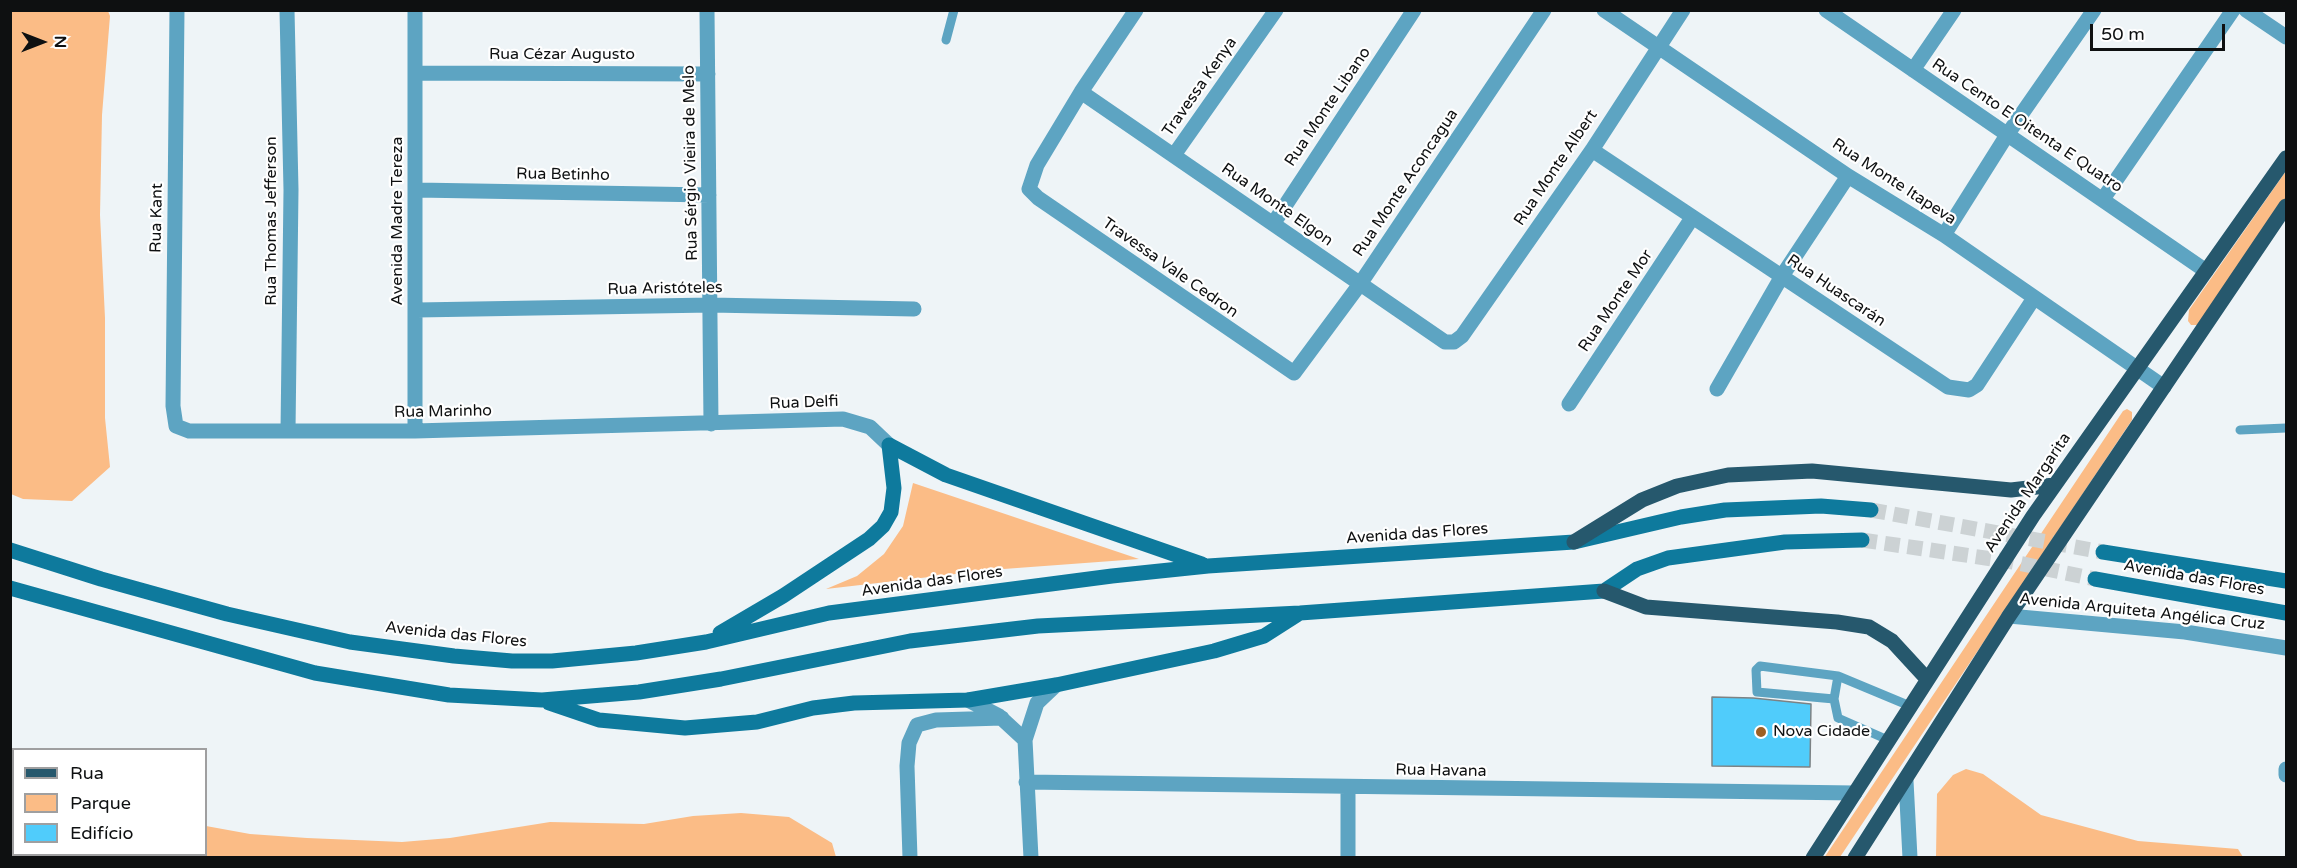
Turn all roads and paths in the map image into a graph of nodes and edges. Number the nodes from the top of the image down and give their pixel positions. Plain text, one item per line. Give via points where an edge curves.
1 (177, 10) edge
2 (287, 10) edge
3 (415, 10) edge
4 (707, 10) edge
5 (954, 10) edge
6 (1136, 10) edge
7 (1276, 10) edge
8 (1414, 10) edge
9 (1544, 10) edge
10 (1604, 10) edge
11 (1683, 10) edge
12 (1826, 10) edge
13 (1954, 10) edge
14 (2094, 10) edge
15 (2233, 10) edge
16 (2246, 10) edge
17 (2286, 37) edge
18 (946, 40) dead end
19 (1659, 46) junction
20 (1913, 70) junction
21 (416, 73) junction
22 (708, 74) junction
23 (1081, 92) junction
24 (2007, 135) junction
25 (1592, 150) junction
26 (1174, 155) junction
27 (2286, 158) edge
28 (1848, 176) junction
29 (417, 190) junction
30 (709, 195) junction
31 (2103, 199) junction
32 (2286, 206) edge
33 (1692, 218) junction
34 (1273, 224) junction
35 (1944, 235) junction
36 (2206, 271) junction
37 (1782, 276) junction
38 (1360, 284) junction
39 (2034, 298) junction
40 (711, 305) junction
41 (914, 309) dead end
42 (417, 310) junction
43 (1454, 342) joint
44 (2136, 368) junction
45 (1294, 373) joint
46 (2164, 387) junction
47 (1717, 389) dead end
48 (1569, 404) dead end
49 (711, 424) junction
50 (176, 426) joint
51 (2286, 428) edge
52 (2240, 430) dead end
53 (288, 431) junction
54 (415, 431) junction
55 (889, 445) junction
56 (2054, 485) junction
57 (1871, 510) tunnel mouth
58 (1862, 540) tunnel mouth
59 (1574, 542) junction
60 (10, 550) edge
61 (2103, 552) tunnel mouth
62 (1208, 566) junction
63 (2095, 579) tunnel mouth
64 (2286, 581) edge
65 (10, 588) edge
66 (1604, 591) junction
67 (1300, 613) junction
68 (2286, 613) edge
69 (2009, 616) junction
70 (706, 642) junction
71 (2286, 650) edge
72 (1838, 675) junction
73 (1927, 678) junction
74 (1056, 685) junction
75 (1834, 699) junction
76 (542, 700) junction
77 (968, 700) junction
78 (1910, 706) junction
79 (1002, 718) junction
80 (1025, 740) junction
81 (1888, 740) junction
82 (2286, 769) edge
83 (2286, 774) edge
84 (1906, 781) junction
85 (1026, 782) junction
86 (1348, 788) junction
87 (1855, 793) junction
88 (910, 858) edge
89 (1030, 858) edge
90 (1348, 858) edge
91 (1813, 858) edge
92 (1855, 858) edge
93 (1910, 858) edge

1 - 50 street, Rua Kant via 173,406
2 - 53 street, Rua Thomas Jefferson via 291,190
3 - 21 street, Avenida Madre Tereza
4 - 22 street, Rua Sérgio Vieira de Melo
5 - 18 lane
6 - 23 street
7 - 26 street, Travessa Kenya
8 - 34 street, Rua Monte Libano
9 - 38 street, Rua Monte Aconcagua
10 - 19 street, Rua Monte Itapeva
11 - 19 street, Rua Monte Albert
12 - 20 street, Rua Cento E Oitenta E Quatro
13 - 20 street
14 - 24 street
15 - 31 street
16 - 17 street
19 - 25 street, Rua Monte Albert
19 - 28 street, Rua Monte Itapeva
20 - 24 street, Rua Cento E Oitenta E Quatro
21 - 22 street, Rua Cézar Augusto
21 - 29 street, Avenida Madre Tereza
22 - 30 street, Rua Sérgio Vieira de Melo
23 - 26 street, Rua Monte Elgon
23 - 45 street, Travessa Vale Cedron via 1037,165 1029,189
24 - 31 street, Rua Cento E Oitenta E Quatro
24 - 35 street
25 - 33 street, Rua Huascarán
25 - 43 street, Rua Monte Albert
26 - 34 street, Rua Monte Elgon
27 - 36 main road, Avenida Margarita
28 - 35 street, Rua Monte Itapeva
28 - 37 street
29 - 30 street, Rua Betinho
29 - 42 street, Avenida Madre Tereza
30 - 40 street, Rua Sérgio Vieira de Melo
31 - 36 street, Rua Cento E Oitenta E Quatro
32 - 46 main road
33 - 37 street, Rua Huascarán
33 - 48 street, Rua Monte Mor
34 - 38 street, Rua Monte Elgon
35 - 39 street, Rua Monte Itapeva
36 - 44 main road, Avenida Margarita
37 - 39 street, Rua Huascarán via 1948,387 1959,390 1969,390 1984,378
37 - 47 street
38 - 43 street, Rua Monte Elgon via 1445,342
38 - 45 street, Rua Monte Aconcagua
39 - 44 street, Rua Monte Itapeva
40 - 41 street, Rua Aristóteles
40 - 42 street, Rua Aristóteles
40 - 49 street, Rua Sérgio Vieira de Melo
42 - 54 street, Avenida Madre Tereza
44 - 46 street, Rua Monte Itapeva
44 - 56 main road, Avenida Margarita
46 - 69 main road
49 - 54 street, Rua Marinho
49 - 55 street, Rua Delfi via 854,420 870,427
50 - 53 street, Rua Marinho via 189,431
51 - 52 lane
53 - 54 street, Rua Marinho
55 - 62 main road via 956,479
55 - 70 main road via 894,488 891,512 883,526 783,596
56 - 59 main road via 2011,490 1812,471 1728,475 1677,486 1642,500
56 - 73 main road, Avenida Margarita
57 - 59 main road, Avenida das Flores via 1821,506 1725,510
58 - 66 main road via 1785,542 1668,558 1637,569
59 - 62 main road, Avenida das Flores
60 - 70 main road, Avenida das Flores via 227,614 350,642 454,656 552,661
61 - 64 main road, Avenida das Flores
62 - 70 main road, Avenida das Flores via 829,614
63 - 68 main road, Avenida das Flores
65 - 76 main road via 315,673 448,695
66 - 67 main road
66 - 73 main road via 1646,607 1869,627 1892,641
67 - 74 main road via 1264,636 1244,642
67 - 76 main road via 1038,626 910,641 639,692
69 - 71 street, Avenida Arquiteta Angélica Cruz via 2185,632
69 - 84 main road
72 - 75 lane
72 - 75 lane via 1760,666 1756,670 1757,692
72 - 78 lane
73 - 78 main road, Avenida Margarita
74 - 77 main road
74 - 80 street via 1037,703
75 - 81 lane via 1838,718
76 - 77 main road via 599,720 685,728 756,722 813,708 855,703
77 - 79 street
78 - 81 main road, Avenida Margarita
79 - 80 street
79 - 88 street via 936,720 917,725 909,743 907,766
80 - 85 street
81 - 87 main road, Avenida Margarita
82 - 83 street
84 - 92 main road
84 - 93 street
85 - 86 street, Rua Havana
85 - 89 street
86 - 87 street, Rua Havana
86 - 90 street
87 - 91 main road, Avenida Margarita

